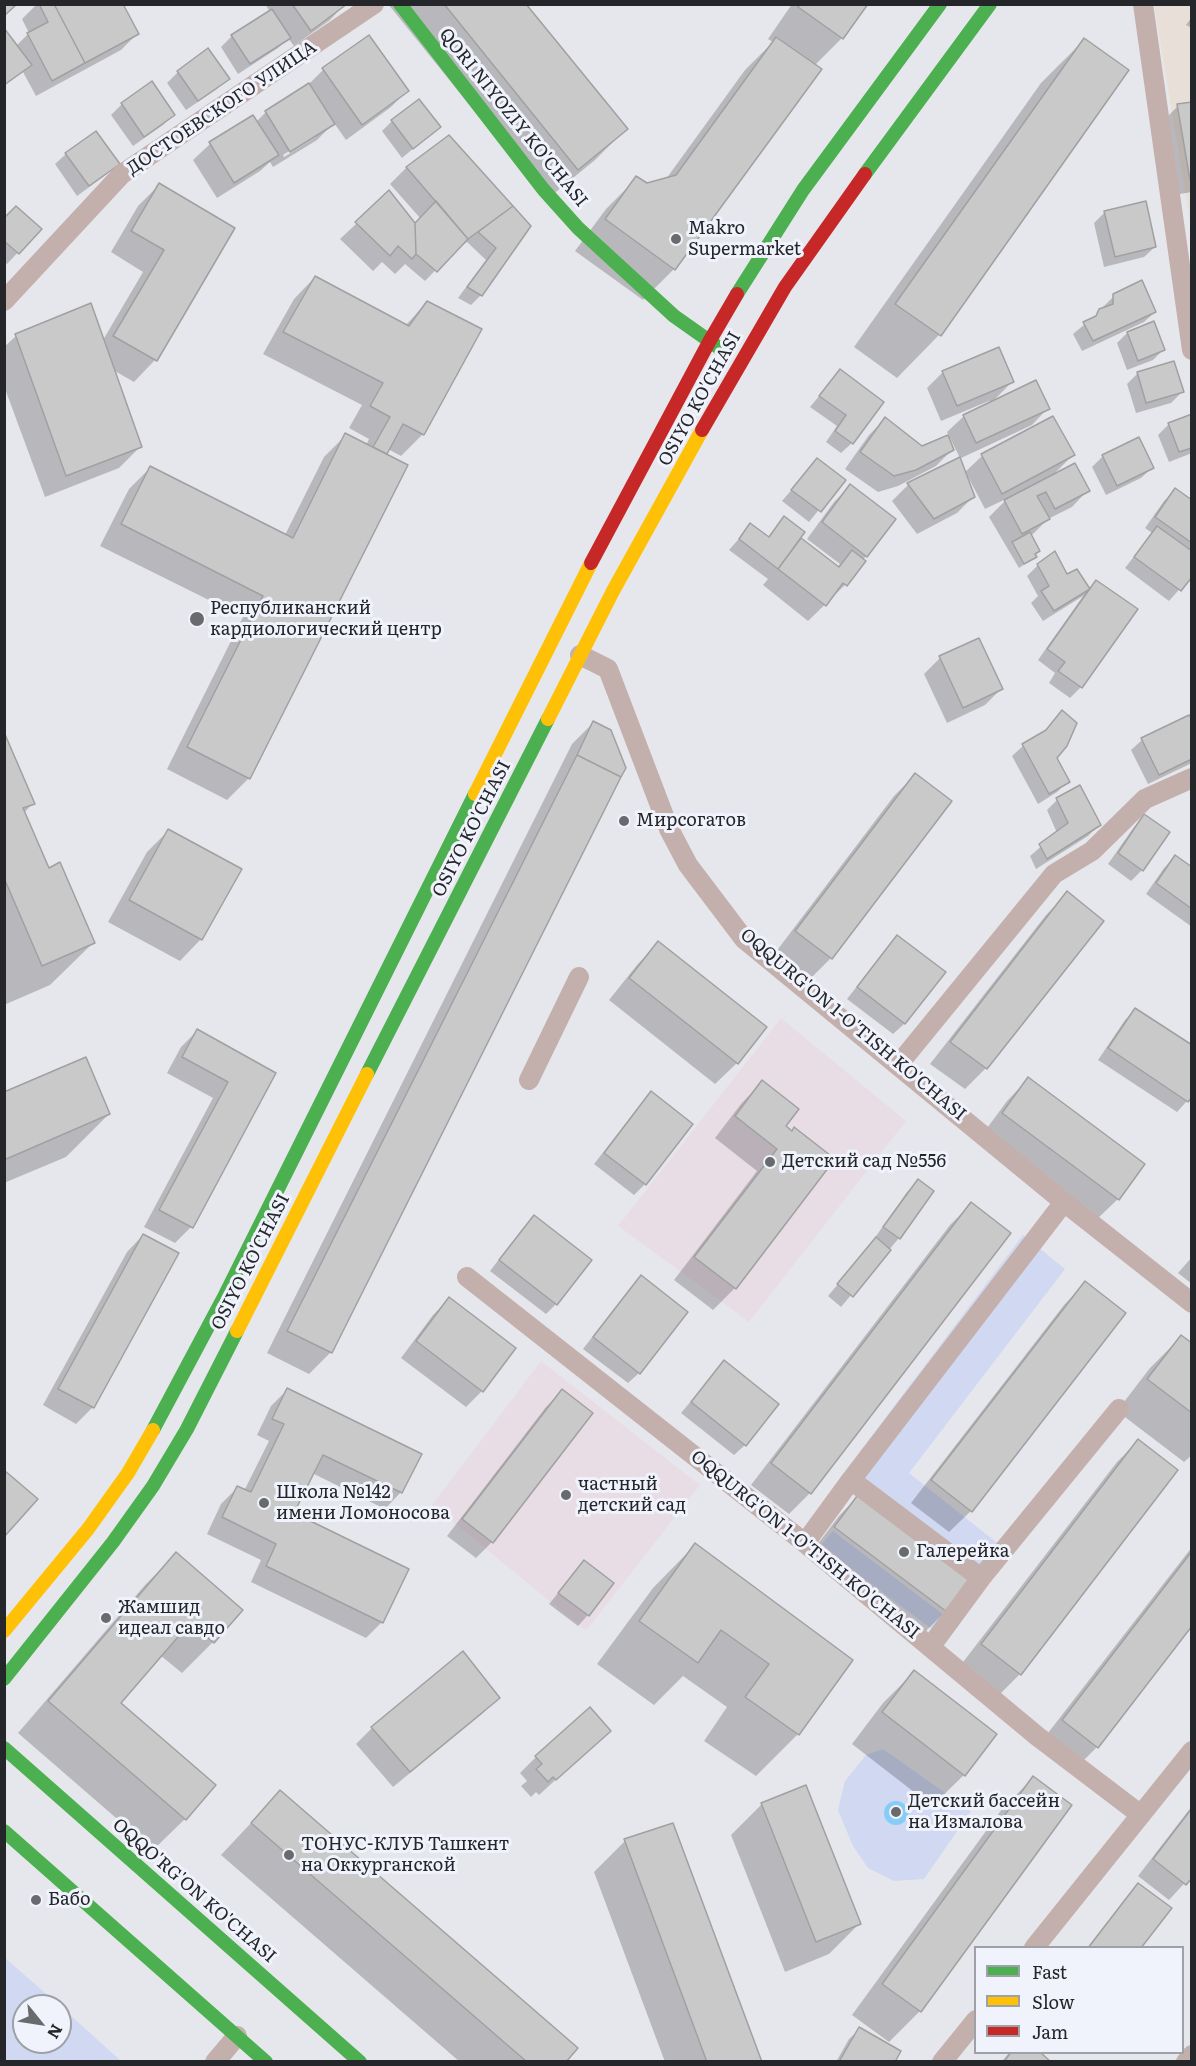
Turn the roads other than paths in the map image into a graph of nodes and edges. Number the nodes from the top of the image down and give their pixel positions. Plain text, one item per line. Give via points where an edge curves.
1 (374, 4) edge
2 (400, 4) edge
3 (940, 4) edge
4 (990, 4) edge
5 (1143, 4) edge
6 (4, 301) edge
7 (709, 342) junction
8 (1191, 350) edge
9 (740, 362) junction
10 (622, 540) junction
11 (566, 647) junction
12 (1191, 778) edge
13 (579, 977) dead end
14 (898, 1065) junction
15 (529, 1080) dead end
16 (1064, 1202) junction
17 (467, 1277) dead end
18 (1191, 1303) edge
19 (1119, 1409) dead end
20 (851, 1480) junction
21 (805, 1543) junction
22 (981, 1578) junction
23 (4, 1631) edge
24 (931, 1646) junction
25 (4, 1679) edge
26 (4, 1748) edge
27 (1191, 1751) edge
28 (1141, 1815) junction
29 (4, 1831) edge
30 (1035, 1946) edge
31 (974, 2021) edge
32 (237, 2036) junction
33 (1191, 2055) edge
34 (215, 2061) edge
35 (266, 2061) edge
36 (360, 2061) edge
37 (942, 2061) edge
38 (1186, 2061) edge

1 - 6 street, ДОСТОЕВСКОГО УЛИЦА via 122,174
2 - 7 main road, QORI NIYOZIY KO'CHASI via 572,221 648,293
3 - 7 main road, OSIYO KO'CHASI via 803,190
4 - 9 main road, OSIYO KO'CHASI via 834,215
5 - 8 street
7 - 9 main road, QORI NIYOZIY KO'CHASI
7 - 10 main road, OSIYO KO'CHASI
9 - 10 main road, OSIYO KO'CHASI
10 - 11 main road, OSIYO KO'CHASI
10 - 11 main road, OSIYO KO'CHASI
11 - 14 street, OQQURG'ON 1-O'TISH KO'CHASI via 608,669 669,829 688,865 744,939
11 - 23 main road, OSIYO KO'CHASI via 162,1415 128,1473 88,1529
11 - 25 main road, OSIYO KO'CHASI via 187,1429 113,1542
12 - 14 street via 1145,799 1092,851 1054,874
13 - 15 street
14 - 16 street, OQQURG'ON 1-O'TISH KO'CHASI
16 - 18 street, OQQURG'ON 1-O'TISH KO'CHASI
16 - 20 street
17 - 21 street, OQQURG'ON 1-O'TISH KO'CHASI
19 - 22 street
20 - 21 street
20 - 22 street
21 - 24 street, OQQURG'ON 1-O'TISH KO'CHASI
22 - 24 street
24 - 28 street, OQQURG'ON 1-O'TISH KO'CHASI via 1037,1736
26 - 36 main road, OQQO'RG'ON KO'CHASI
27 - 28 street
28 - 30 street
29 - 32 main road
31 - 37 street
32 - 34 street
32 - 35 main road
33 - 38 street

